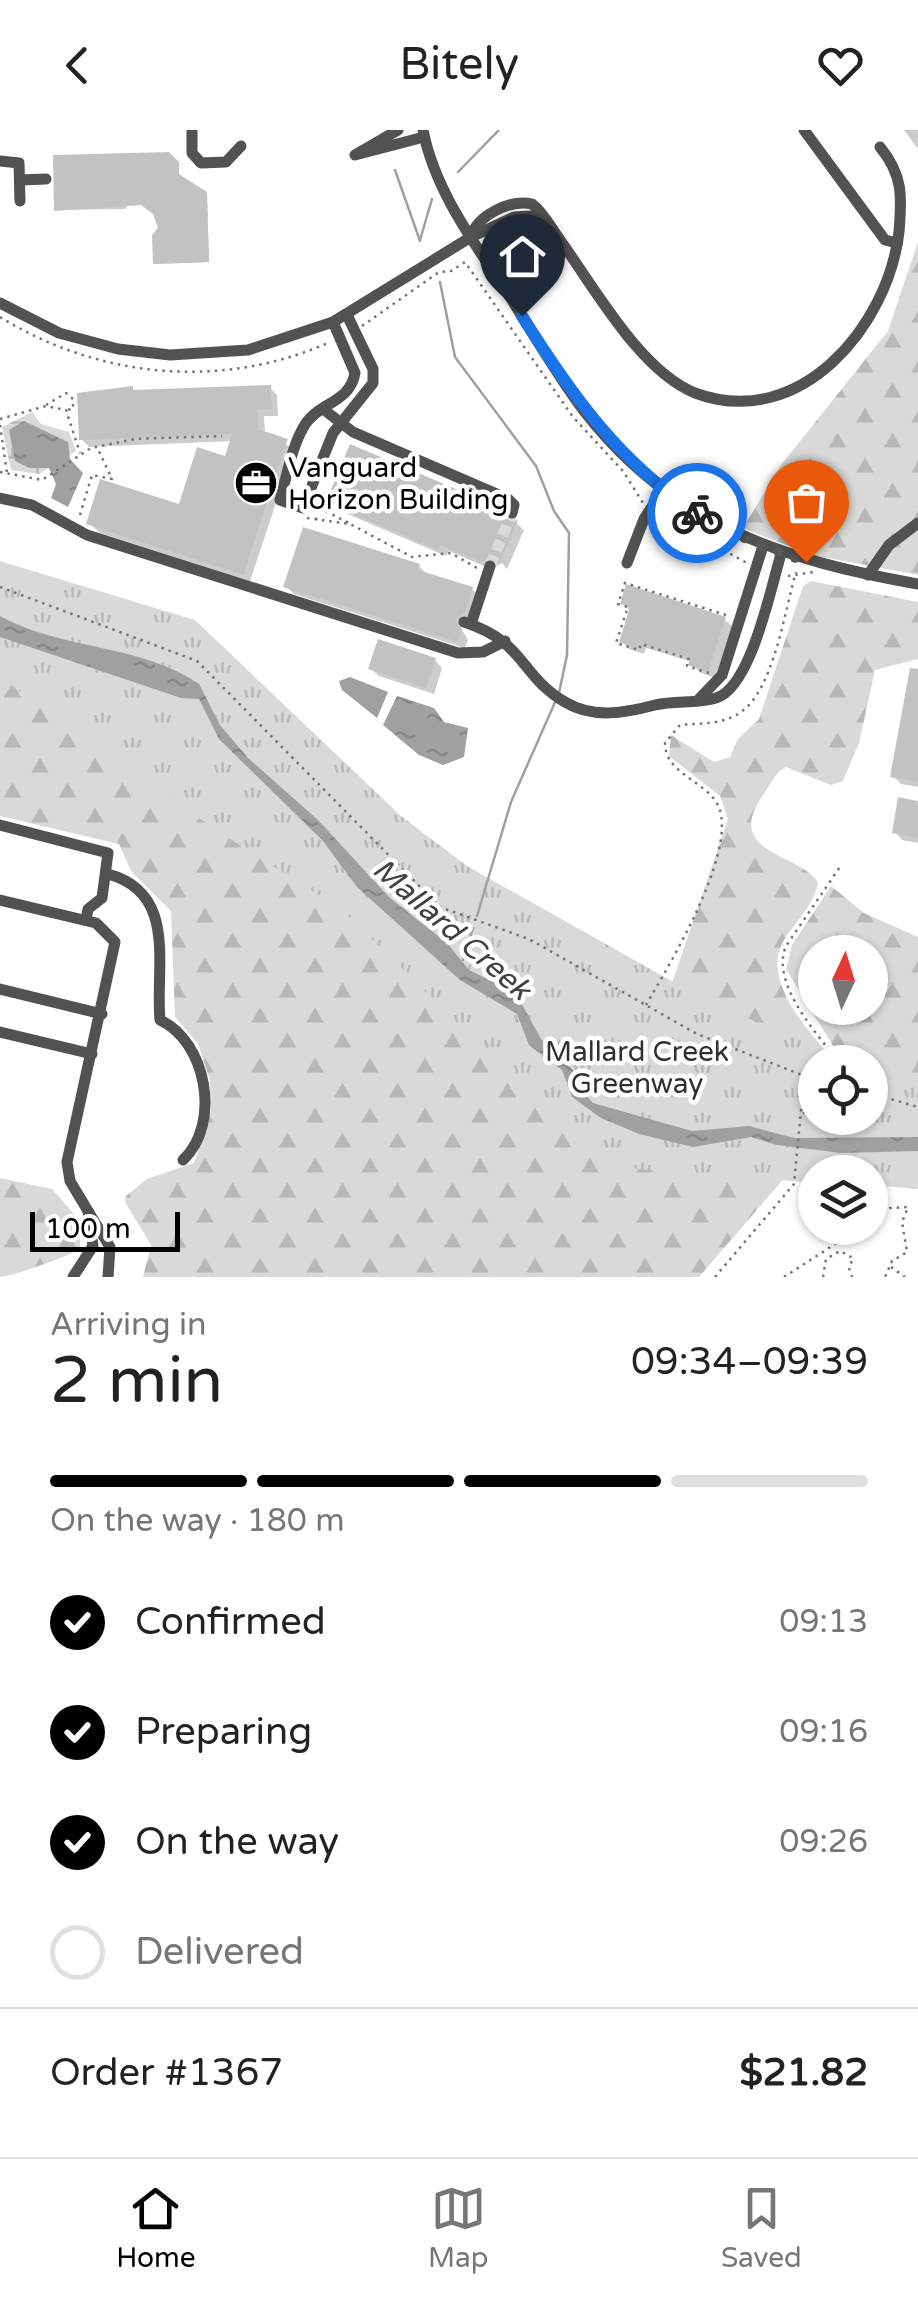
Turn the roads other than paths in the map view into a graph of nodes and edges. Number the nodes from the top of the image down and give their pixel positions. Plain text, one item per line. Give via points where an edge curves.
1 (192, 130) edge
2 (398, 130) edge
3 (804, 130) edge
4 (423, 134) edge
5 (241, 146) dead end
6 (880, 147) dead end
7 (0, 161) edge
8 (46, 179) dead end
9 (20, 180) junction
10 (20, 200) dead end
11 (471, 237) junction
12 (897, 243) junction
13 (0, 303) edge
14 (346, 315) junction
15 (333, 322) junction
16 (351, 389) junction
17 (362, 398) junction
18 (323, 408) junction
19 (340, 424) junction
20 (664, 490) junction
21 (0, 498) edge
22 (512, 513) dead end
23 (918, 522) edge
24 (763, 546) junction
25 (781, 554) junction
26 (627, 564) dead end
27 (486, 568) tunnel mouth
28 (868, 575) junction
29 (918, 584) edge
30 (745, 603) junction
31 (765, 608) junction
32 (506, 640) junction
33 (700, 699) junction
34 (0, 825) edge
35 (108, 874) junction
36 (0, 900) edge
37 (86, 920) junction
38 (0, 989) edge
39 (102, 1014) junction
40 (0, 1032) edge
41 (92, 1054) junction
42 (183, 1160) dead end
43 (88, 1211) junction
44 (73, 1277) edge
45 (108, 1277) edge

1 - 5 street via 192,153 202,163 226,162
2 - 4 street via 355,155
3 - 12 street via 886,240
4 - 11 street
6 - 12 street via 900,178
7 - 9 street via 18,162
8 - 9 street
9 - 10 street
11 - 12 street via 478,224 515,202 534,205 654,367 690,390 736,401 783,392 841,356 881,302
11 - 14 street
11 - 20 street via 583,409
13 - 15 street via 88,342 170,355 248,350
14 - 15 street
14 - 17 street via 373,369
15 - 16 street via 354,364
16 - 17 street
16 - 18 street
17 - 19 street
18 - 19 street
18 - 19 street via 304,425 280,500 303,508
19 - 22 street via 508,499
20 - 24 street
20 - 26 street
21 - 32 street via 32,505 88,534 458,652 483,652
23 - 28 street via 889,545
24 - 25 street
24 - 30 street
25 - 28 street
25 - 31 street
27 - 32 street via 468,623
28 - 29 street
30 - 31 street
30 - 33 street via 718,682
31 - 33 street via 738,682 716,698
32 - 33 street via 544,686 571,706 619,713
34 - 35 street via 105,851
35 - 37 street
35 - 42 street via 134,886 154,910 160,1020 182,1034 200,1070 202,1118
36 - 37 street
37 - 39 street via 116,942
38 - 39 street
39 - 41 street
40 - 41 street
41 - 43 street via 67,1162
43 - 44 street via 93,1246
43 - 45 street via 110,1247

